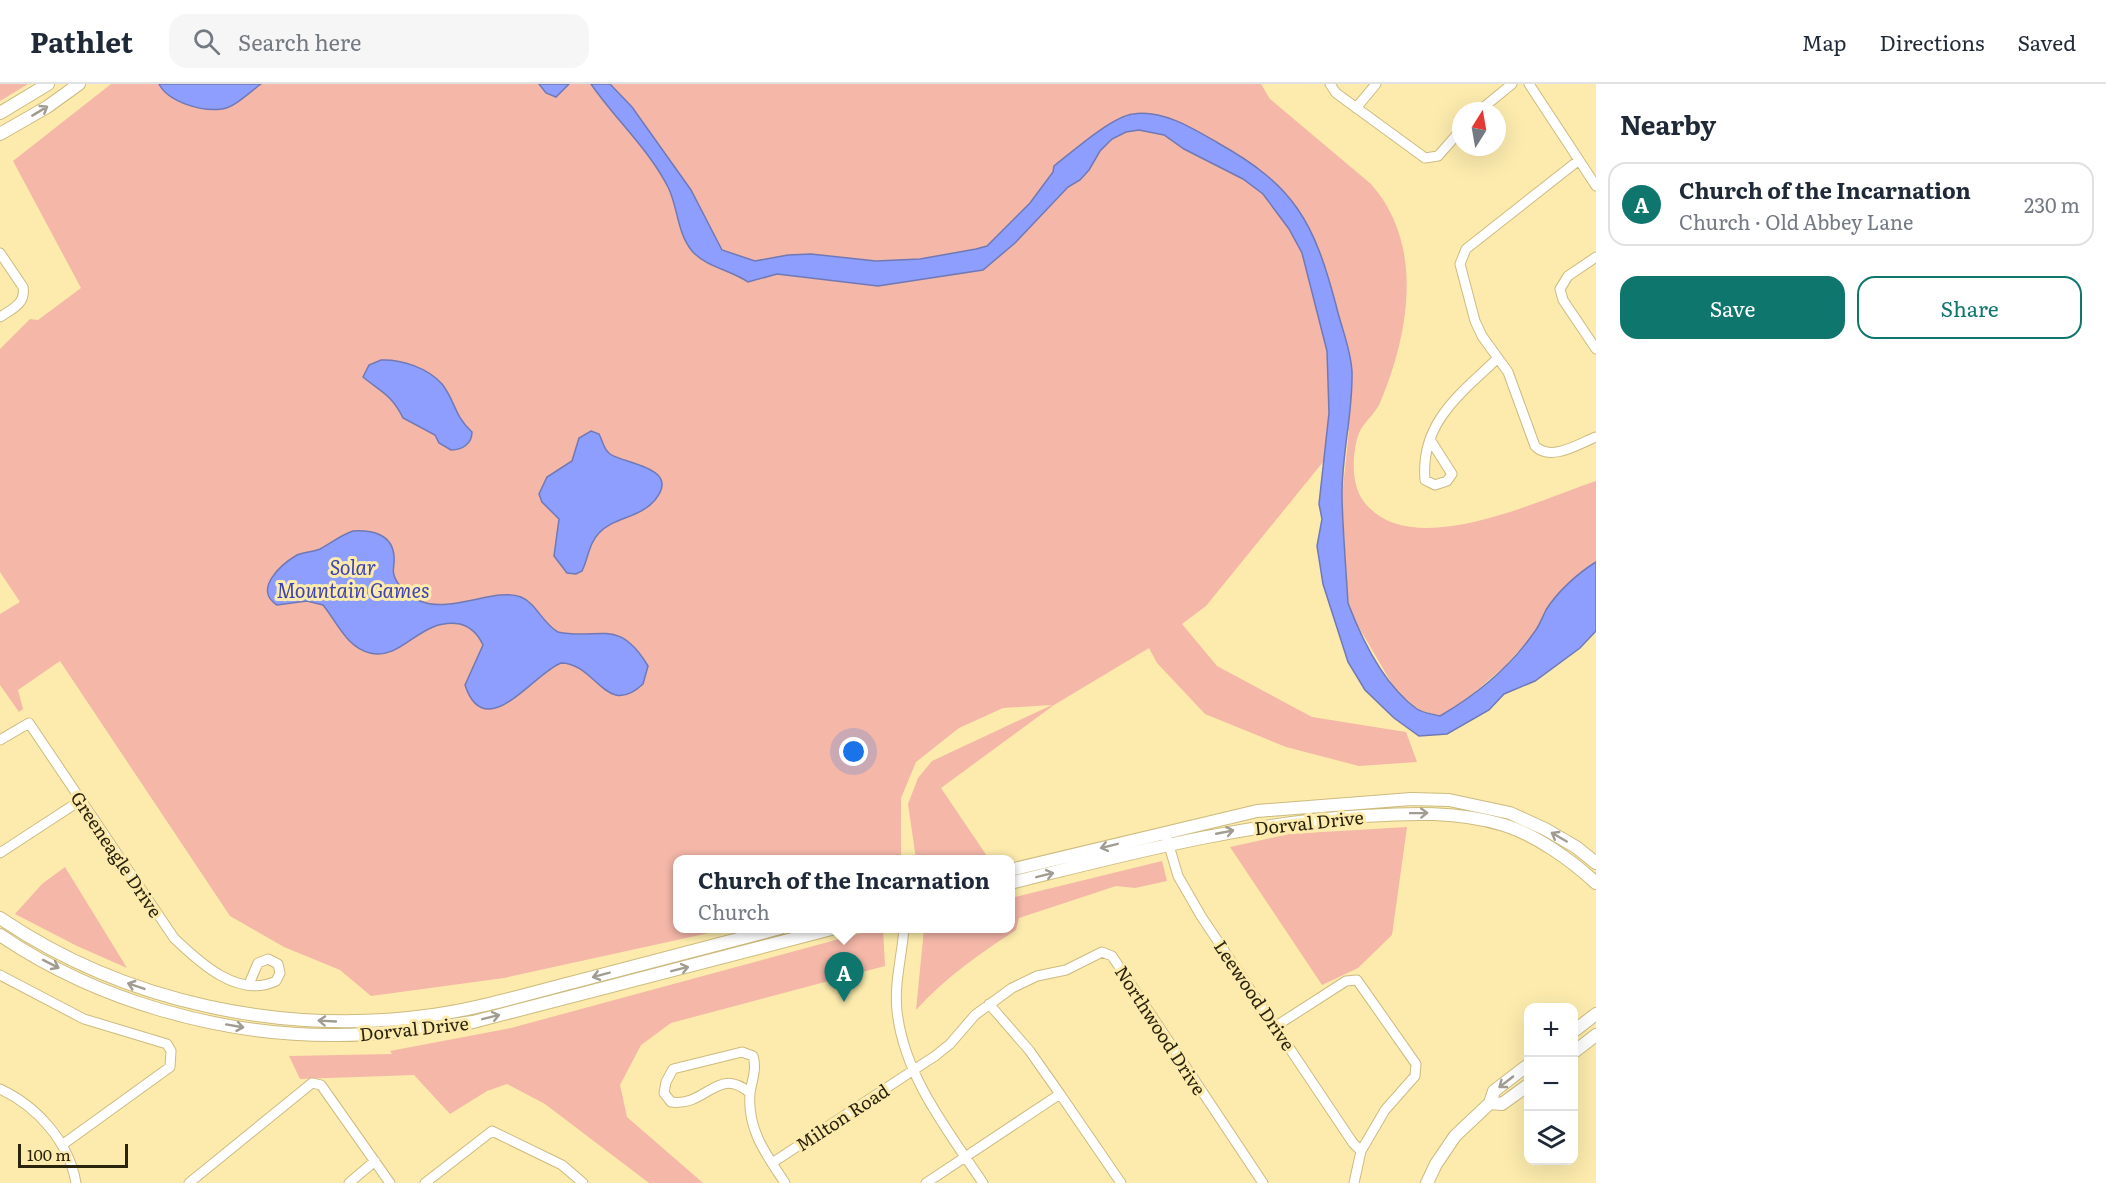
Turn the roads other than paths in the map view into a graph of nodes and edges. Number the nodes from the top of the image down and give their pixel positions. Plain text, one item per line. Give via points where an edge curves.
1 (48, 84) edge
2 (79, 84) edge
3 (1330, 84) edge
4 (1376, 84) edge
5 (1512, 84) edge
6 (1529, 84) edge
7 (1490, 102) edge
8 (1356, 108) junction
9 (0, 113) edge
10 (0, 134) edge
11 (1452, 140) edge
12 (1579, 160) junction
13 (1596, 186) edge
14 (0, 253) edge
15 (1596, 257) edge
16 (0, 317) edge
17 (1596, 349) edge
18 (1498, 358) junction
19 (1596, 437) edge
20 (1431, 441) dead end
21 (0, 740) edge
22 (81, 800) junction
23 (1167, 838) junction
24 (0, 853) edge
25 (1596, 863) edge
26 (1015, 869) edge
27 (1015, 883) edge
28 (1596, 883) edge
29 (0, 918) edge
30 (761, 933) edge
31 (816, 933) edge
32 (903, 933) edge
33 (0, 935) edge
34 (0, 975) edge
35 (249, 984) dead end
36 (989, 1004) junction
37 (1596, 1014) edge
38 (1276, 1026) junction
39 (1578, 1028) edge
40 (1596, 1035) edge
41 (1578, 1049) edge
42 (1524, 1068) edge
43 (913, 1071) junction
44 (1524, 1088) edge
45 (0, 1089) edge
46 (750, 1093) junction
47 (1060, 1094) junction
48 (1490, 1103) junction
49 (62, 1145) junction
50 (1361, 1151) junction
51 (965, 1156) junction
52 (375, 1161) junction
53 (772, 1163) junction
54 (76, 1183) edge
55 (189, 1183) edge
56 (349, 1183) edge
57 (390, 1183) edge
58 (425, 1183) edge
59 (583, 1183) edge
60 (784, 1183) edge
61 (926, 1183) edge
62 (983, 1183) edge
63 (1122, 1183) edge
64 (1263, 1183) edge
65 (1354, 1183) edge
66 (1427, 1183) edge

1 - 9 main road
10 -> 2 main road
3 - 8 street
4 - 8 street
5 - 7 street
6 - 12 street
8 - 11 street via 1425,158 1438,156
12 - 13 street
12 - 18 street via 1466,249 1460,264 1475,321
14 - 16 street via 24,293 19,304
15 - 17 street via 1568,276 1560,289 1563,300
18 - 19 street via 1516,390 1532,439 1541,452 1550,454
18 - 20 street via 1443,411
21 - 22 street, Greeneagle Drive via 29,723
22 - 24 street
22 - 35 street, Greeneagle Drive via 174,938 202,966 219,976
25 -> 23 main road, Dorval Drive via 1576,847 1527,820 1490,807 1449,800 1388,800 1257,811
23 -> 26 main road, Dorval Drive
27 -> 23 main road, Dorval Drive
23 -> 28 main road, Dorval Drive via 1310,819 1463,815 1514,829
23 - 38 street, Leewood Drive via 1178,876 1201,916
30 -> 29 main road, Dorval Drive via 478,1007 389,1020 335,1021 254,1015 149,990 82,964
33 -> 31 main road, Dorval Drive via 93,985 166,1011 260,1031 337,1035 414,1031 473,1022
32 - 43 street via 897,1012
34 - 49 street via 84,1018 167,1044 171,1051 170,1067
36 - 43 street, Northwood Drive via 950,1044
36 - 47 street
36 - 64 street, Northwood Drive via 1031,978 1066,970 1102,952 1112,956
37 - 39 main road
38 - 50 street, Leewood Drive
38 - 50 street via 1346,981 1361,983 1416,1064 1408,1085 1385,1110
40 - 41 main road
42 -> 48 main road via 1494,1091
43 - 51 street
43 - 53 street, Milton Road
44 - 48 main road via 1502,1104
45 - 49 street via 35,1113
46 - 46 street via 739,1083 729,1082 683,1104 671,1101 664,1093 673,1069 742,1052 753,1056 756,1066
46 - 53 street via 758,1143
47 - 51 street
47 - 63 street
48 - 66 main road via 1455,1136
49 - 54 street
50 - 65 street
51 - 61 street
51 - 62 street
52 - 55 street via 321,1085 312,1083
52 - 56 street
52 - 57 street
53 - 60 street
58 - 59 street via 492,1131 562,1165

